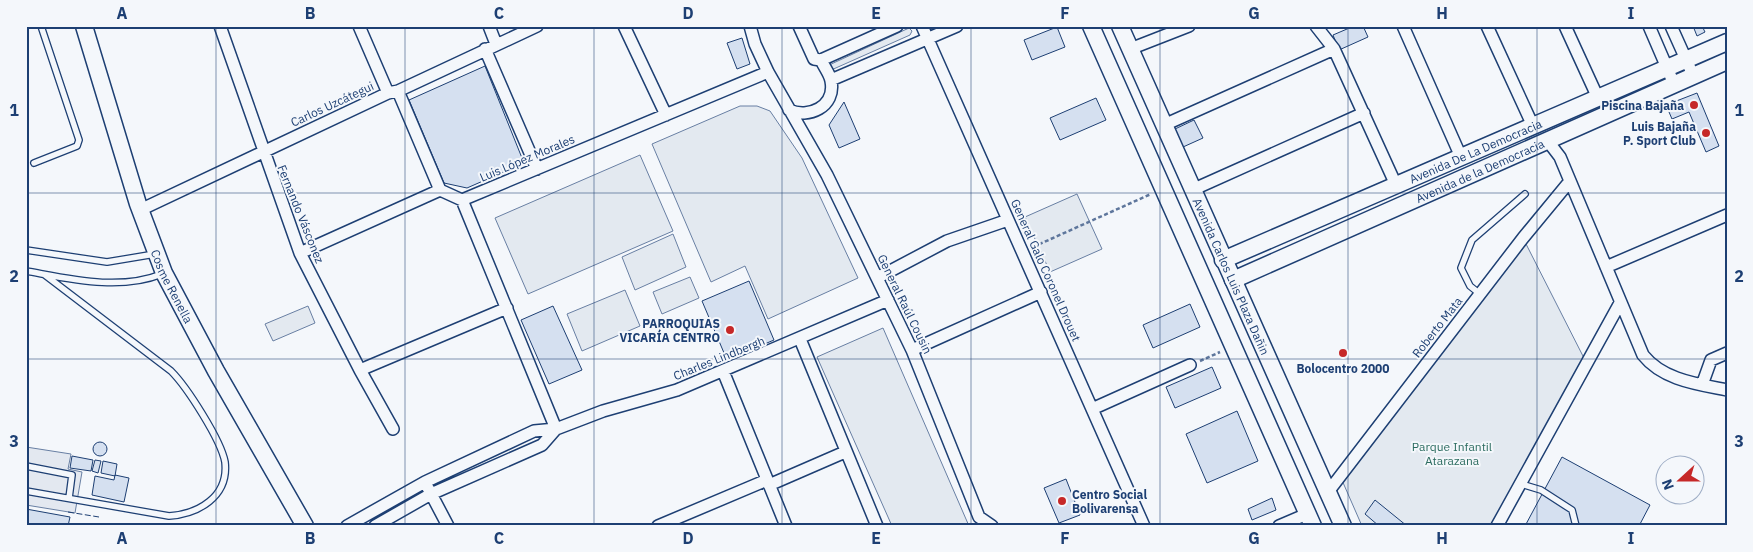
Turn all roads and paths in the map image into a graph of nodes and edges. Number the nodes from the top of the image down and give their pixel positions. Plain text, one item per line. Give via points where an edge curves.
1 (41, 26) edge
2 (84, 26) edge
3 (220, 26) edge
4 (359, 26) edge
5 (488, 26) edge
6 (537, 26) edge
7 (624, 26) edge
8 (750, 26) edge
9 (799, 26) edge
10 (897, 26) edge
11 (922, 26) edge
12 (957, 26) edge
13 (1091, 26) edge
14 (1120, 26) edge
15 (1189, 26) edge
16 (1316, 26) edge
17 (1403, 26) edge
18 (1487, 26) edge
19 (1566, 26) edge
20 (1649, 26) edge
21 (1671, 26) edge
22 (928, 39) junction
23 (1727, 42) edge
24 (496, 44) junction
25 (485, 49) junction
26 (1130, 49) junction
27 (1334, 49) junction
28 (821, 60) junction
29 (1686, 60) junction
30 (1727, 61) edge
31 (1667, 68) junction
32 (768, 72) junction
33 (1693, 75) junction
34 (831, 80) junction
35 (1674, 84) junction
36 (393, 92) junction
37 (1598, 98) junction
38 (789, 110) junction
39 (1364, 113) junction
40 (666, 115) junction
41 (1164, 126) junction
42 (1533, 126) junction
43 (1547, 140) junction
44 (262, 151) junction
45 (1461, 157) junction
46 (34, 163) dead end
47 (537, 169) junction
48 (1570, 181) junction
49 (1396, 185) junction
50 (1163, 189) junction
51 (440, 190) junction
52 (1192, 190) junction
53 (1525, 194) dead end
54 (462, 200) junction
55 (140, 210) junction
56 (1727, 215) edge
57 (1008, 220) junction
58 (26, 250) edge
59 (1022, 252) junction
60 (300, 253) junction
61 (156, 254) junction
62 (1223, 260) junction
63 (1606, 267) junction
64 (26, 271) edge
65 (164, 273) junction
66 (45, 275) junction
67 (877, 278) junction
68 (1233, 280) junction
69 (1041, 292) junction
70 (1480, 294) junction
71 (888, 300) junction
72 (1620, 303) junction
73 (507, 308) junction
74 (800, 339) junction
75 (1233, 347) junction
76 (912, 350) junction
77 (1727, 353) edge
78 (1190, 366) joint
79 (360, 370) junction
80 (723, 371) junction
81 (1702, 385) junction
82 (1727, 390) edge
83 (1092, 409) junction
84 (393, 429) dead end
85 (556, 429) junction
86 (845, 452) junction
87 (26, 466) edge
88 (425, 482) junction
89 (768, 482) junction
90 (1518, 483) junction
91 (26, 491) edge
92 (1328, 492) junction
93 (431, 494) junction
94 (69, 498) junction
95 (1310, 520) edge
96 (305, 526) edge
97 (347, 526) edge
98 (375, 526) edge
99 (448, 526) edge
100 (658, 526) edge
101 (786, 526) edge
102 (877, 526) edge
103 (992, 526) edge
104 (1144, 526) edge
105 (1278, 526) edge
106 (1343, 526) edge
107 (1497, 526) edge
108 (1576, 526) edge

1 - 46 lane via 79,140 77,146
2 - 55 street, Cosme Renella
3 - 44 street, Fernando Vásconez
4 - 36 street
5 - 24 street
6 - 24 street, Carlos Uzcátegui
7 - 40 street
8 - 32 street, General Raúl Cousin
9 - 28 street via 814,59
10 - 28 street
11 - 22 street, General Galo Coronel Drouet
12 - 22 street
13 - 50 street
14 - 26 street, Avenida Carlos Luis Plaza Dañin
15 - 26 street
16 - 27 street
17 - 45 street
18 - 42 street
19 - 37 street
20 - 31 street
21 - 29 street
22 - 34 street
22 - 57 street, General Galo Coronel Drouet
23 - 29 street, Avenida De La Democracia
24 - 25 street, Carlos Uzcátegui
25 - 36 street, Carlos Uzcátegui
25 - 47 street
26 - 41 street, Avenida Carlos Luis Plaza Dañin
27 - 39 street
27 - 41 street
28 - 34 street
29 - 31 street, Avenida De La Democracia
29 - 33 street
30 - 33 street, Avenida de la Democracia
31 - 35 street
31 - 37 street, Avenida De La Democracia
32 - 38 street, General Raúl Cousin
32 - 40 street, Luis López Morales
33 - 35 street, Avenida de la Democracia
34 - 38 street via 829,96 816,112 798,114
35 - 43 street, Avenida de la Democracia
36 - 44 street, Carlos Uzcátegui
36 - 51 street
37 - 42 street, Avenida De La Democracia
38 - 67 street, General Raúl Cousin via 827,175
39 - 49 street
39 - 52 street
40 - 47 street, Luis López Morales
41 - 52 street, Avenida Carlos Luis Plaza Dañin
42 - 45 street, Avenida De La Democracia
43 - 48 street via 1560,157
43 - 68 street, Avenida de la Democracia
44 - 55 street, Carlos Uzcátegui
44 - 60 street, Fernando Vásconez
45 - 49 street, Avenida De La Democracia
47 - 54 street, Luis López Morales
48 - 63 street
48 - 70 street, Roberto Mata
49 - 62 street, Avenida De La Democracia
50 - 59 path
50 - 75 street
51 - 54 street
51 - 60 street
52 - 62 street, Avenida Carlos Luis Plaza Dañin
53 - 70 lane via 1472,240 1461,268 1470,286
54 - 73 street
55 - 61 street, Cosme Renella
56 - 63 street
57 - 59 street, General Galo Coronel Drouet
57 - 67 street via 947,241
58 - 61 lane via 107,262
59 - 69 street, General Galo Coronel Drouet
60 - 79 street, Fernando Vásconez
61 - 65 street, Cosme Renella
62 - 68 street, Avenida Carlos Luis Plaza Dañin
63 - 72 street
64 - 66 lane
65 - 66 lane via 142,282 112,284
65 - 96 street, Cosme Renella
66 - 94 lane via 171,370 181,381 221,450 225,463 221,486 214,499 204,507 183,515 169,516
67 - 71 street, General Raúl Cousin
68 - 92 street, Avenida Carlos Luis Plaza Dañin
69 - 76 street
69 - 83 street, General Galo Coronel Drouet
70 - 92 street, Roberto Mata
71 - 74 street, Charles Lindbergh
71 - 76 street, General Raúl Cousin
72 - 81 street via 1638,346 1650,364 1669,376
72 - 90 street via 1530,470
73 - 79 street
73 - 85 street
74 - 80 street, Charles Lindbergh
74 - 86 street
75 - 78 path
75 - 95 street
76 - 103 street, General Raúl Cousin via 980,517
77 - 81 street via 1711,360
78 - 83 street
79 - 84 street, Fernando Vásconez
80 - 85 street, Charles Lindbergh via 677,390 603,411
80 - 89 street
81 - 82 street
83 - 104 street, General Galo Coronel Drouet
85 - 88 street, Charles Lindbergh via 534,431
85 - 93 street, Charles Lindbergh via 542,445
86 - 89 street
86 - 102 street
87 - 94 lane via 72,475
88 - 93 street
88 - 97 street, Charles Lindbergh
89 - 100 street
89 - 101 street
90 - 107 street
90 - 108 lane via 1541,490 1572,510
91 - 94 lane
92 - 106 street, Avenida Carlos Luis Plaza Dañin
93 - 98 street, Charles Lindbergh
93 - 99 street
95 - 105 street

